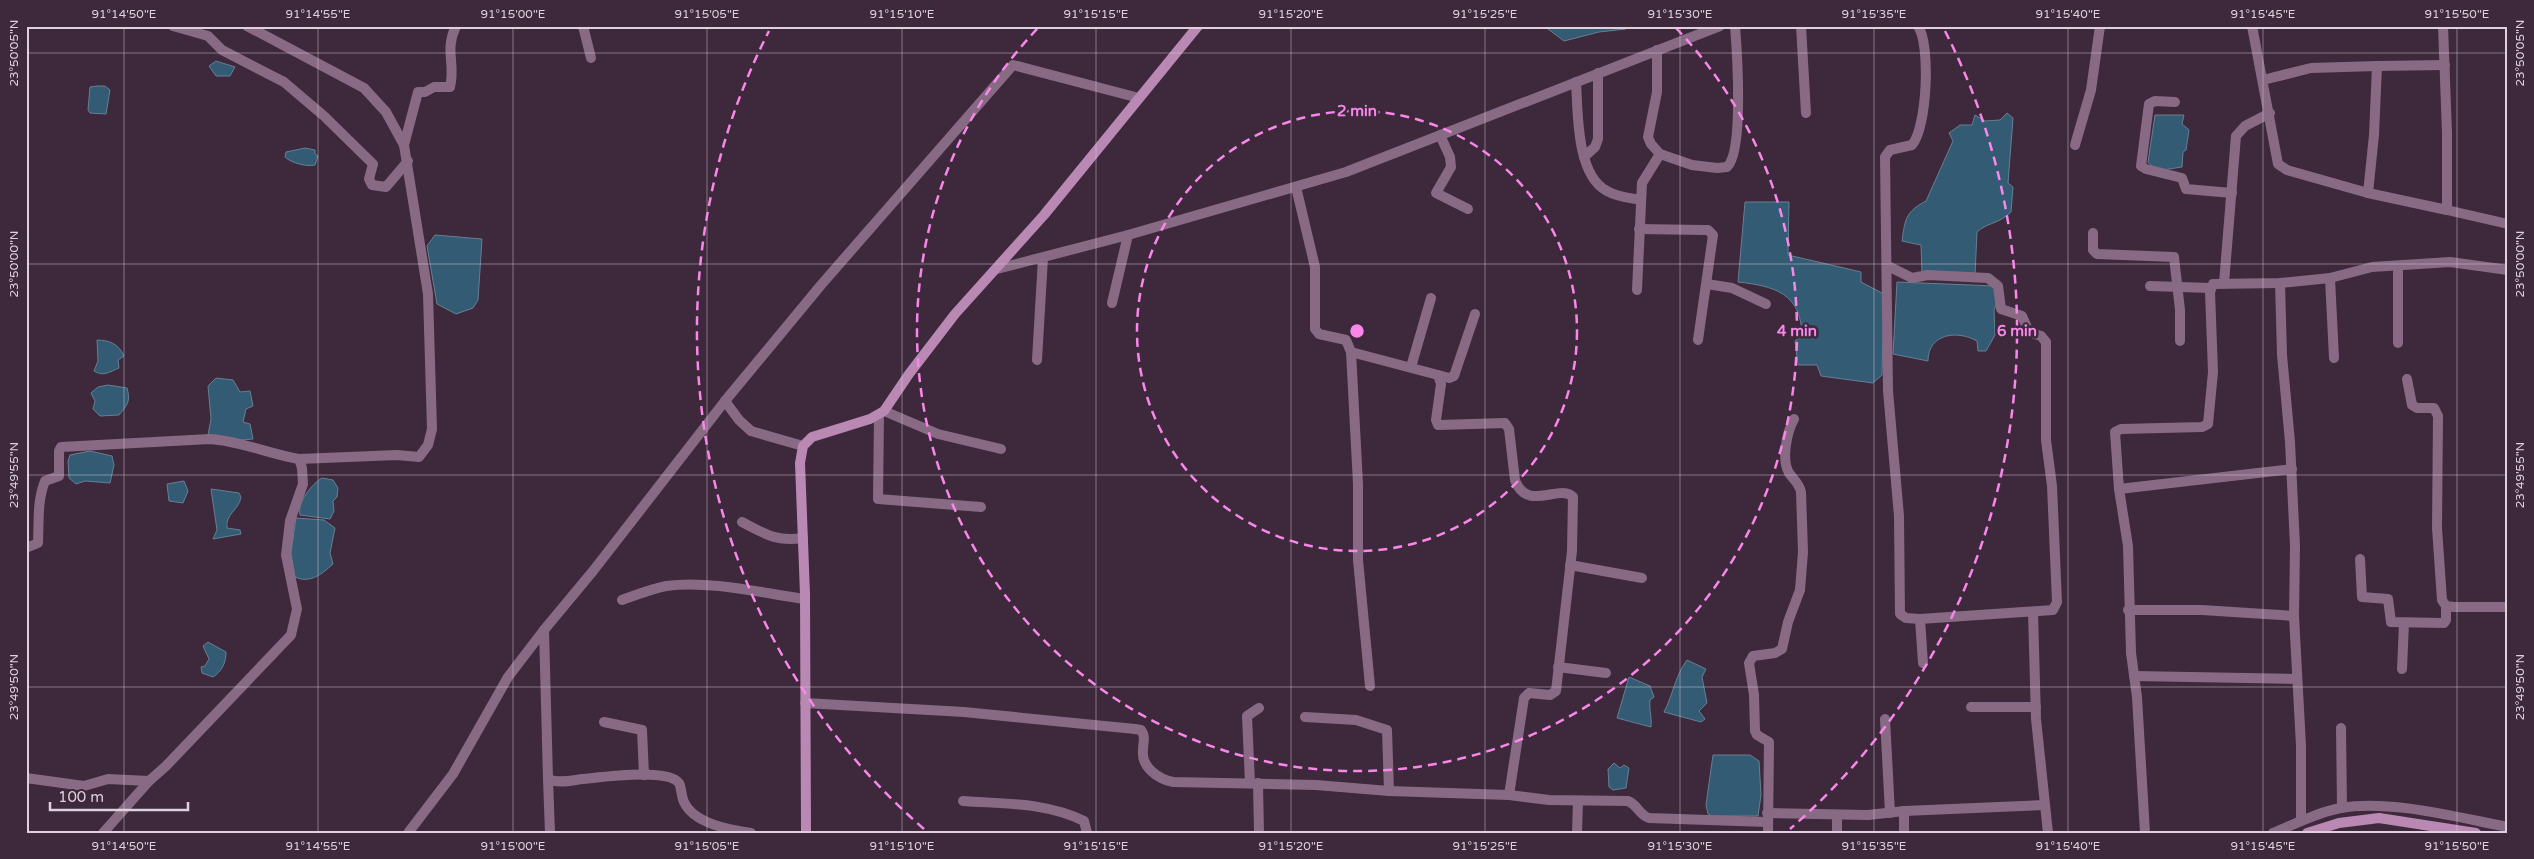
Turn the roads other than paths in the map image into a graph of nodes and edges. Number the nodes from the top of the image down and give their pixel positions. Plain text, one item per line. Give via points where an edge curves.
1 (173, 26) edge
2 (247, 26) edge
3 (456, 26) edge
4 (583, 26) edge
5 (1198, 26) edge
6 (1720, 26) edge
7 (1735, 26) edge
8 (1801, 26) edge
9 (1918, 26) edge
10 (2100, 26) edge
11 (2252, 26) edge
12 (2443, 26) edge
13 (1657, 50) junction
14 (591, 58) dead end
15 (2445, 65) junction
16 (2378, 66) junction
17 (1598, 73) junction
18 (2262, 80) junction
19 (1576, 82) junction
20 (1139, 98) junction
21 (2175, 102) dead end
22 (1806, 113) dead end
23 (2269, 114) junction
24 (1440, 135) junction
25 (404, 145) junction
26 (2075, 145) dead end
27 (1660, 154) junction
28 (1584, 156) junction
29 (408, 161) junction
30 (1296, 187) junction
31 (2232, 193) junction
32 (2368, 193) junction
33 (1641, 200) junction
34 (1468, 209) dead end
35 (2448, 210) junction
36 (2508, 224) edge
37 (1639, 228) junction
38 (2093, 233) dead end
39 (1128, 235) junction
40 (1043, 258) junction
41 (1888, 266) junction
42 (2398, 266) junction
43 (997, 269) junction
44 (2508, 270) edge
45 (2330, 278) junction
46 (2224, 283) junction
47 (2280, 283) junction
48 (1707, 284) junction
49 (2150, 286) dead end
50 (2178, 287) junction
51 (2211, 288) junction
52 (1636, 290) dead end
53 (1432, 298) dead end
54 (1112, 303) dead end
55 (1766, 304) dead end
56 (1475, 314) dead end
57 (1698, 340) dead end
58 (2180, 341) dead end
59 (2398, 343) dead end
60 (1350, 352) junction
61 (2334, 358) dead end
62 (1037, 360) dead end
63 (1411, 367) junction
64 (1438, 375) junction
65 (2407, 379) dead end
66 (725, 401) junction
67 (881, 413) junction
68 (1794, 419) dead end
69 (803, 446) junction
70 (1001, 449) dead end
71 (299, 459) junction
72 (2292, 469) junction
73 (2119, 489) junction
74 (982, 507) dead end
75 (742, 522) dead end
76 (803, 538) junction
77 (26, 548) edge
78 (2360, 559) dead end
79 (1570, 565) junction
80 (1642, 578) dead end
81 (805, 599) junction
82 (622, 600) dead end
83 (2446, 606) junction
84 (2508, 607) edge
85 (2128, 610) junction
86 (2034, 612) junction
87 (2294, 616) junction
88 (1920, 619) junction
89 (2404, 624) junction
90 (544, 630) junction
91 (1923, 663) dead end
92 (1558, 667) junction
93 (2402, 669) dead end
94 (1606, 673) dead end
95 (2134, 676) junction
96 (2297, 679) junction
97 (1370, 686) dead end
98 (806, 703) junction
99 (1971, 707) dead end
100 (2036, 707) junction
101 (1259, 708) dead end
102 (1305, 717) dead end
103 (1885, 719) dead end
104 (604, 722) dead end
105 (2341, 728) dead end
106 (644, 775) junction
107 (26, 778) edge
108 (548, 779) junction
109 (149, 781) junction
110 (1254, 783) junction
111 (1389, 791) junction
112 (1509, 795) junction
113 (963, 801) dead end
114 (1578, 801) junction
115 (2044, 805) junction
116 (2342, 808) junction
117 (1904, 811) junction
118 (1890, 813) junction
119 (1838, 815) junction
120 (1767, 817) junction
121 (2301, 821) junction
122 (2508, 827) edge
123 (102, 833) edge
124 (408, 833) edge
125 (550, 833) edge
126 (752, 833) edge
127 (806, 833) edge
128 (1087, 833) edge
129 (1258, 833) edge
130 (1577, 833) edge
131 (1768, 833) edge
132 (1837, 833) edge
133 (1904, 833) edge
134 (2048, 833) edge
135 (2145, 833) edge
136 (2273, 833) edge
137 (2307, 833) edge
138 (2476, 833) edge

1 - 29 street via 208,36 222,50 284,82 373,164 368,179 372,185 386,187
2 - 25 street via 364,88 386,112
3 - 25 street via 449,45 450,87 418,92
4 - 14 street
5 - 20 street
6 - 13 street
7 - 27 street via 1737,125 1730,163 1723,168 1706,167
8 - 22 street
9 - 41 street via 1924,37 1926,58 1919,133 1912,145 1890,150 1885,157
10 - 26 street via 2091,90
11 - 18 street
12 - 15 street
13 - 17 street
13 - 27 street via 1657,92 1648,137
15 - 16 street
15 - 35 street
16 - 18 street via 2325,66
16 - 32 street
17 - 19 street
17 - 28 street via 1598,139 1595,147
18 - 23 street
19 - 24 street
19 - 28 street
20 - 43 street
20 - 66 street via 1013,65 856,244
21 - 31 street via 2155,100 2149,104 2141,166 2182,178 2185,188
23 - 31 street via 2245,126 2236,136
23 - 32 street via 2278,164 2287,170
24 - 30 street via 1346,172
24 - 34 street via 1451,167 1436,193
25 - 29 street
27 - 33 street via 1645,177
28 - 33 street via 1602,188
29 - 71 street via 428,294 433,408 431,438 419,457
30 - 39 street
30 - 60 street via 1315,267 1315,329 1319,334 1346,340
31 - 46 street
32 - 35 street
33 - 37 street
35 - 36 street
37 - 48 street via 1712,232 1714,239
37 - 52 street
38 - 50 street via 2093,250 2098,254 2174,257
39 - 40 street
39 - 54 street
40 - 43 street
40 - 62 street
41 - 86 street via 1912,278 1928,275 1993,281 1998,286 2001,309 2022,316 2029,332 2041,336 2046,342 2046,440 2052,486 2057,602 2053,610
41 - 88 street via 1888,391 1899,516 1899,610 1903,618
42 - 44 street via 2450,262
42 - 45 street via 2372,267
42 - 59 street
43 - 67 street via 955,314
45 - 47 street
45 - 61 street
46 - 47 street
46 - 51 street via 2213,284
47 - 72 street via 2282,355
48 - 55 street via 1732,288
48 - 57 street
49 - 50 street
50 - 51 street
50 - 58 street
51 - 73 street via 2213,372 2208,424 2202,428 2117,431 2114,437
53 - 63 street
56 - 64 street via 1454,376
60 - 63 street
60 - 97 street via 1358,484 1358,560
63 - 64 street
64 - 79 street via 1441,384 1438,425 1505,423 1509,429 1518,487 1534,497 1572,496 1574,524
65 - 83 street via 2412,405 2431,407 2437,412 2437,528 2441,594
66 - 69 street via 751,431
66 - 90 street
67 - 69 street via 812,437
67 - 70 street via 938,434
67 - 74 street via 878,499
68 - 120 street via 1786,445 1788,469 1799,483 1801,492 1803,552 1800,590 1782,649 1749,659 1755,731 1769,742
69 - 76 street via 800,463
71 - 77 street via 210,439 61,447 59,476 45,481 43,486 38,543
71 - 109 street via 303,484 290,522 286,555 297,609 291,635
72 - 73 street
72 - 87 street
73 - 85 street via 2128,546
75 - 76 street via 774,538
76 - 81 street
78 - 89 street via 2362,597 2388,599 2390,622
79 - 80 street
79 - 92 street
81 - 82 street via 737,589 676,585
81 - 98 street
83 - 84 street
83 - 89 street via 2444,623
85 - 87 street via 2202,610
85 - 95 street
86 - 88 street
86 - 100 street
87 - 96 street
88 - 91 street
89 - 93 street
90 - 108 street
90 - 124 street via 508,677 453,774
92 - 94 street
92 - 112 street via 1554,693 1529,694 1524,698
95 - 96 street
95 - 135 street
96 - 121 street
98 - 110 street via 964,712 1141,730 1145,764 1162,778 1180,783
98 - 127 street
99 - 100 street
100 - 115 street
101 - 110 street via 1247,716
102 - 111 street via 1356,720 1385,728 1389,736 1386,760
103 - 118 street
104 - 106 street via 642,730
105 - 116 street
106 - 108 street via 559,782
106 - 126 street via 677,780 687,807 712,825
107 - 109 street via 84,786 108,779
108 - 125 street
109 - 123 street
110 - 111 street
110 - 129 street
111 - 112 street
112 - 114 street
113 - 128 street via 1055,810 1084,821
114 - 120 street via 1628,801 1642,815 1655,819
114 - 130 street
115 - 117 street
115 - 134 street
116 - 121 street
116 - 122 street via 2388,808
117 - 118 street
117 - 133 street
118 - 119 street
119 - 120 street
119 - 132 street
120 - 131 street
121 - 136 street
137 - 138 street via 2339,823 2379,818

